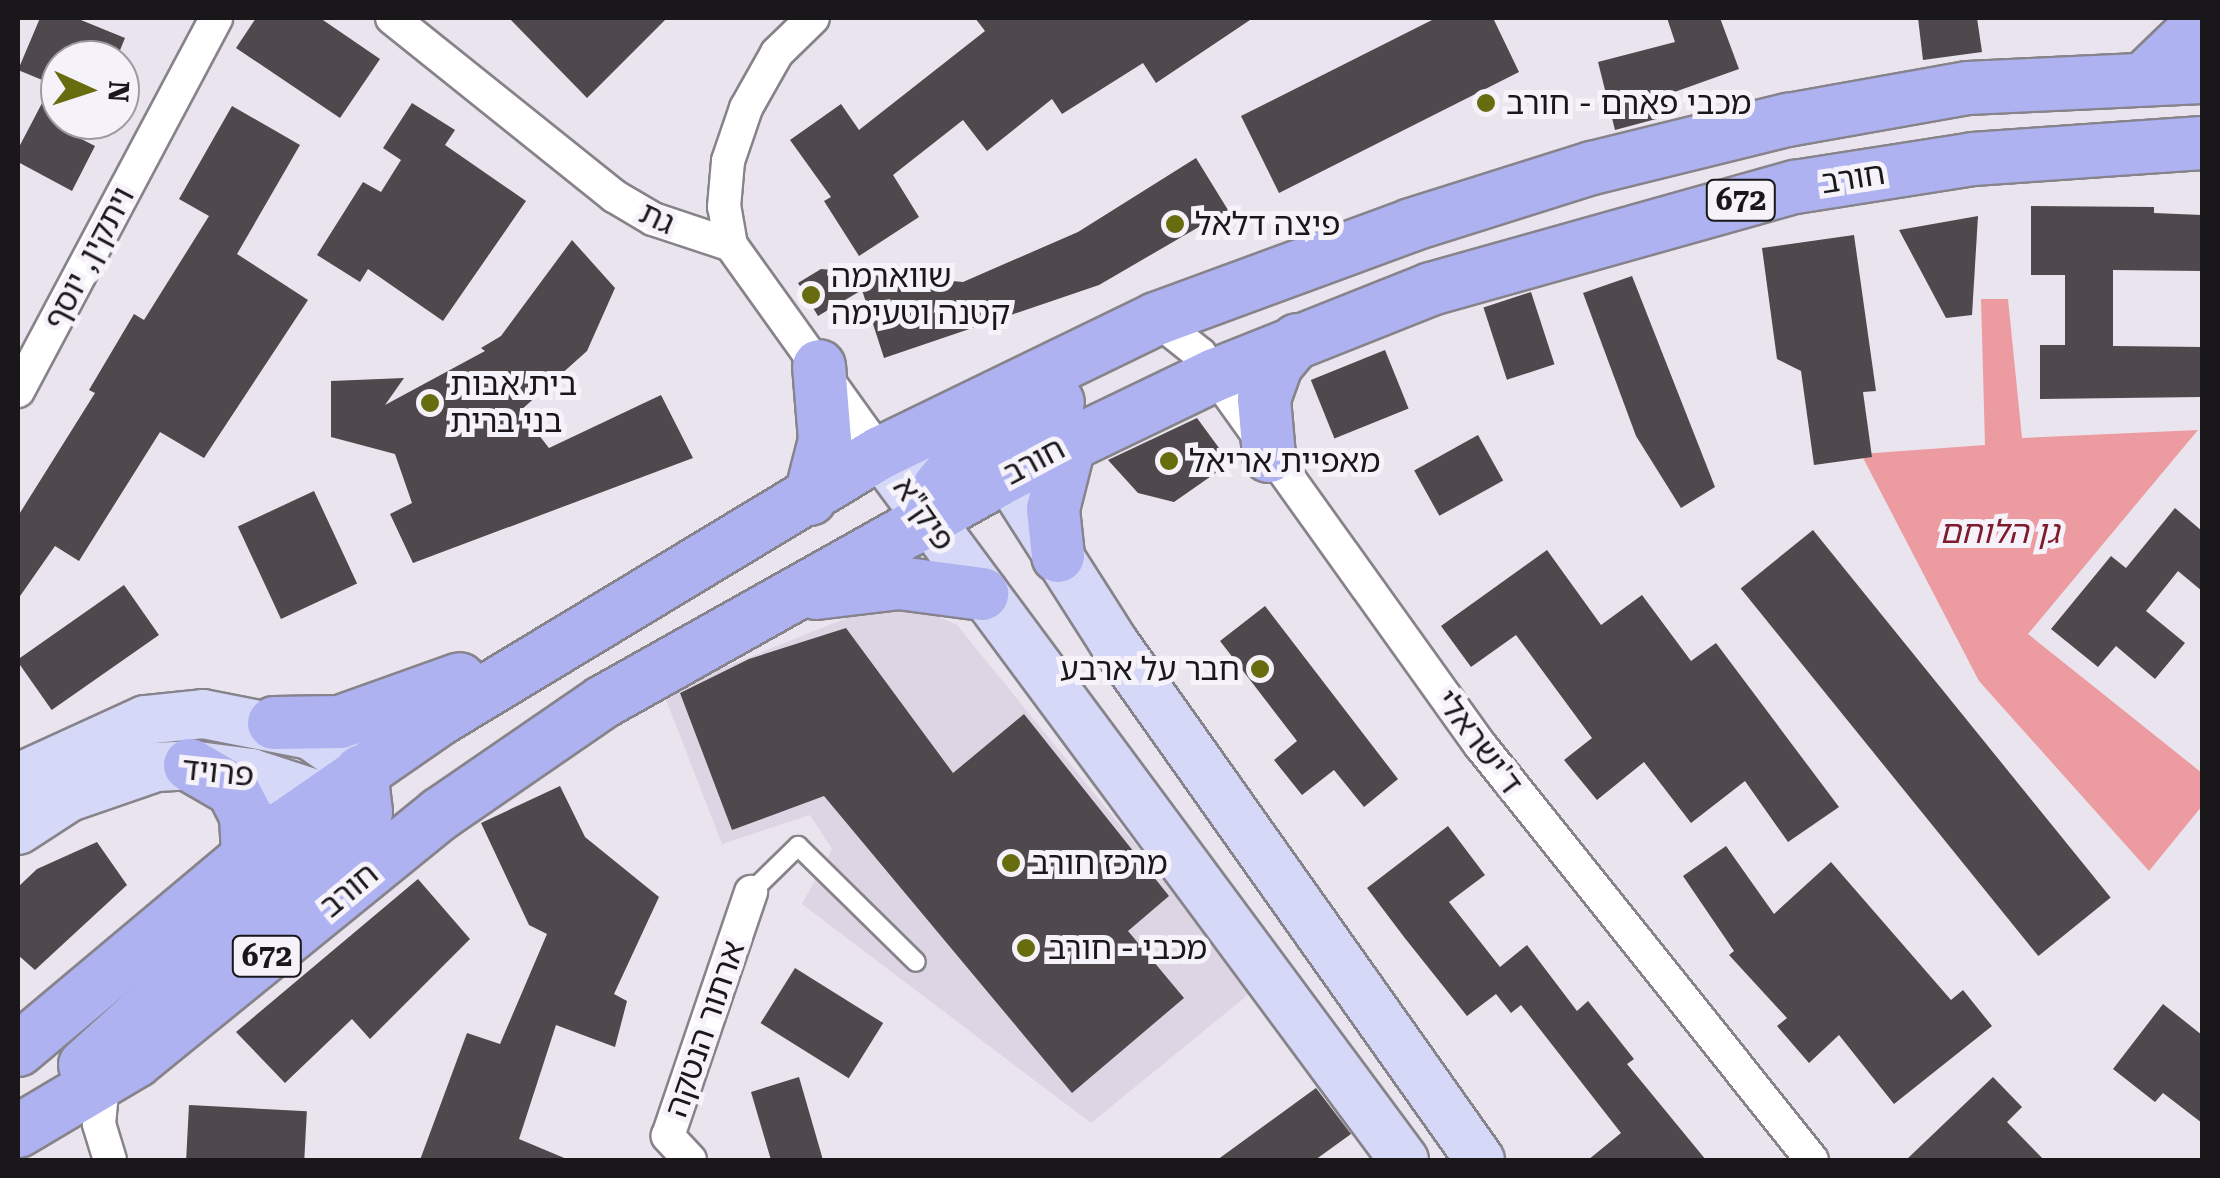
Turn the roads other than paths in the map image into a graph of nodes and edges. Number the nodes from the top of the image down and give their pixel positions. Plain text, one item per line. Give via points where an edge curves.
1 (216, 18) edge
2 (392, 18) edge
3 (813, 18) edge
4 (2202, 22) edge
5 (2202, 76) edge
6 (2144, 79) junction
7 (2202, 143) edge
8 (731, 246) junction
9 (1156, 319) junction
10 (1297, 340) junction
11 (819, 366) junction
12 (1215, 374) junction
13 (18, 391) edge
14 (1070, 442) junction
15 (880, 452) junction
16 (1270, 456) junction
17 (988, 463) junction
18 (810, 499) junction
19 (928, 519) junction
20 (1058, 556) junction
21 (982, 594) junction
22 (767, 608) junction
23 (582, 631) junction
24 (274, 723) junction
25 (190, 765) junction
26 (18, 778) edge
27 (351, 793) junction
28 (426, 825) junction
29 (18, 830) edge
30 (248, 856) junction
31 (752, 892) joint
32 (916, 962) dead end
33 (18, 1050) edge
34 (103, 1082) junction
35 (1449, 1116) junction
36 (22, 1127) edge
37 (1396, 1156) edge
38 (110, 1160) edge
39 (690, 1160) edge
40 (1480, 1160) edge
41 (1812, 1160) edge

1 - 13 street, ויתקין, יוסף
2 - 8 street, גת via 614,196
3 - 8 street via 778,53 746,108 728,161 724,207
4 - 6 main road
5 - 6 main road, חורב / 672
6 - 9 main road, חורב / 672 via 1968,88 1770,124 1501,196
7 - 10 main road, חורב / 672 via 1974,159 1795,186 1615,232
8 - 11 street
9 - 12 street, ד'ישראלי via 1183,337
9 - 15 main road, חורב / 672
9 - 17 main road
10 - 12 main road, חורב / 672
10 - 16 main road via 1276,364 1264,399
11 - 15 street
11 - 18 main road via 825,440
12 - 14 main road, חורב / 672
12 - 16 street, ד'ישראלי
14 - 17 main road, חורב / 672
14 - 20 main road via 1053,509
15 - 17 main road, פיק"א via 935,444
15 - 18 main road, חורב / 672
15 - 19 main road, פיק"א
16 - 41 street, ד'ישראלי via 1481,746
17 - 19 main road, חורב / 672
17 - 20 main road
18 - 23 main road, חורב / 672
19 - 21 main road, פיק"א
19 - 22 main road, חורב / 672
20 - 35 main road
21 - 22 main road via 876,584
21 - 37 main road, פיק"א
22 - 28 main road, חורב / 672 via 519,755
23 - 24 main road via 367,715
23 - 27 main road, חורב / 672
24 - 26 main road, פרויד via 202,714 145,720
24 - 27 main road, פרויד via 329,742
25 - 27 main road, פרויד
25 - 29 main road, פרויד via 156,767 68,797
25 - 30 main road via 233,790 246,816
27 - 28 main road, פרויד
27 - 30 main road, חורב / 672
27 - 36 main road
28 - 34 main road, חורב / 672
30 - 33 main road, חורב / 672
31 - 32 lane via 798,846
31 - 39 street, ארתור הנטקה via 668,1136
34 - 36 main road, חורב / 672
34 - 38 street via 99,1124
35 - 37 main road
35 - 40 main road

